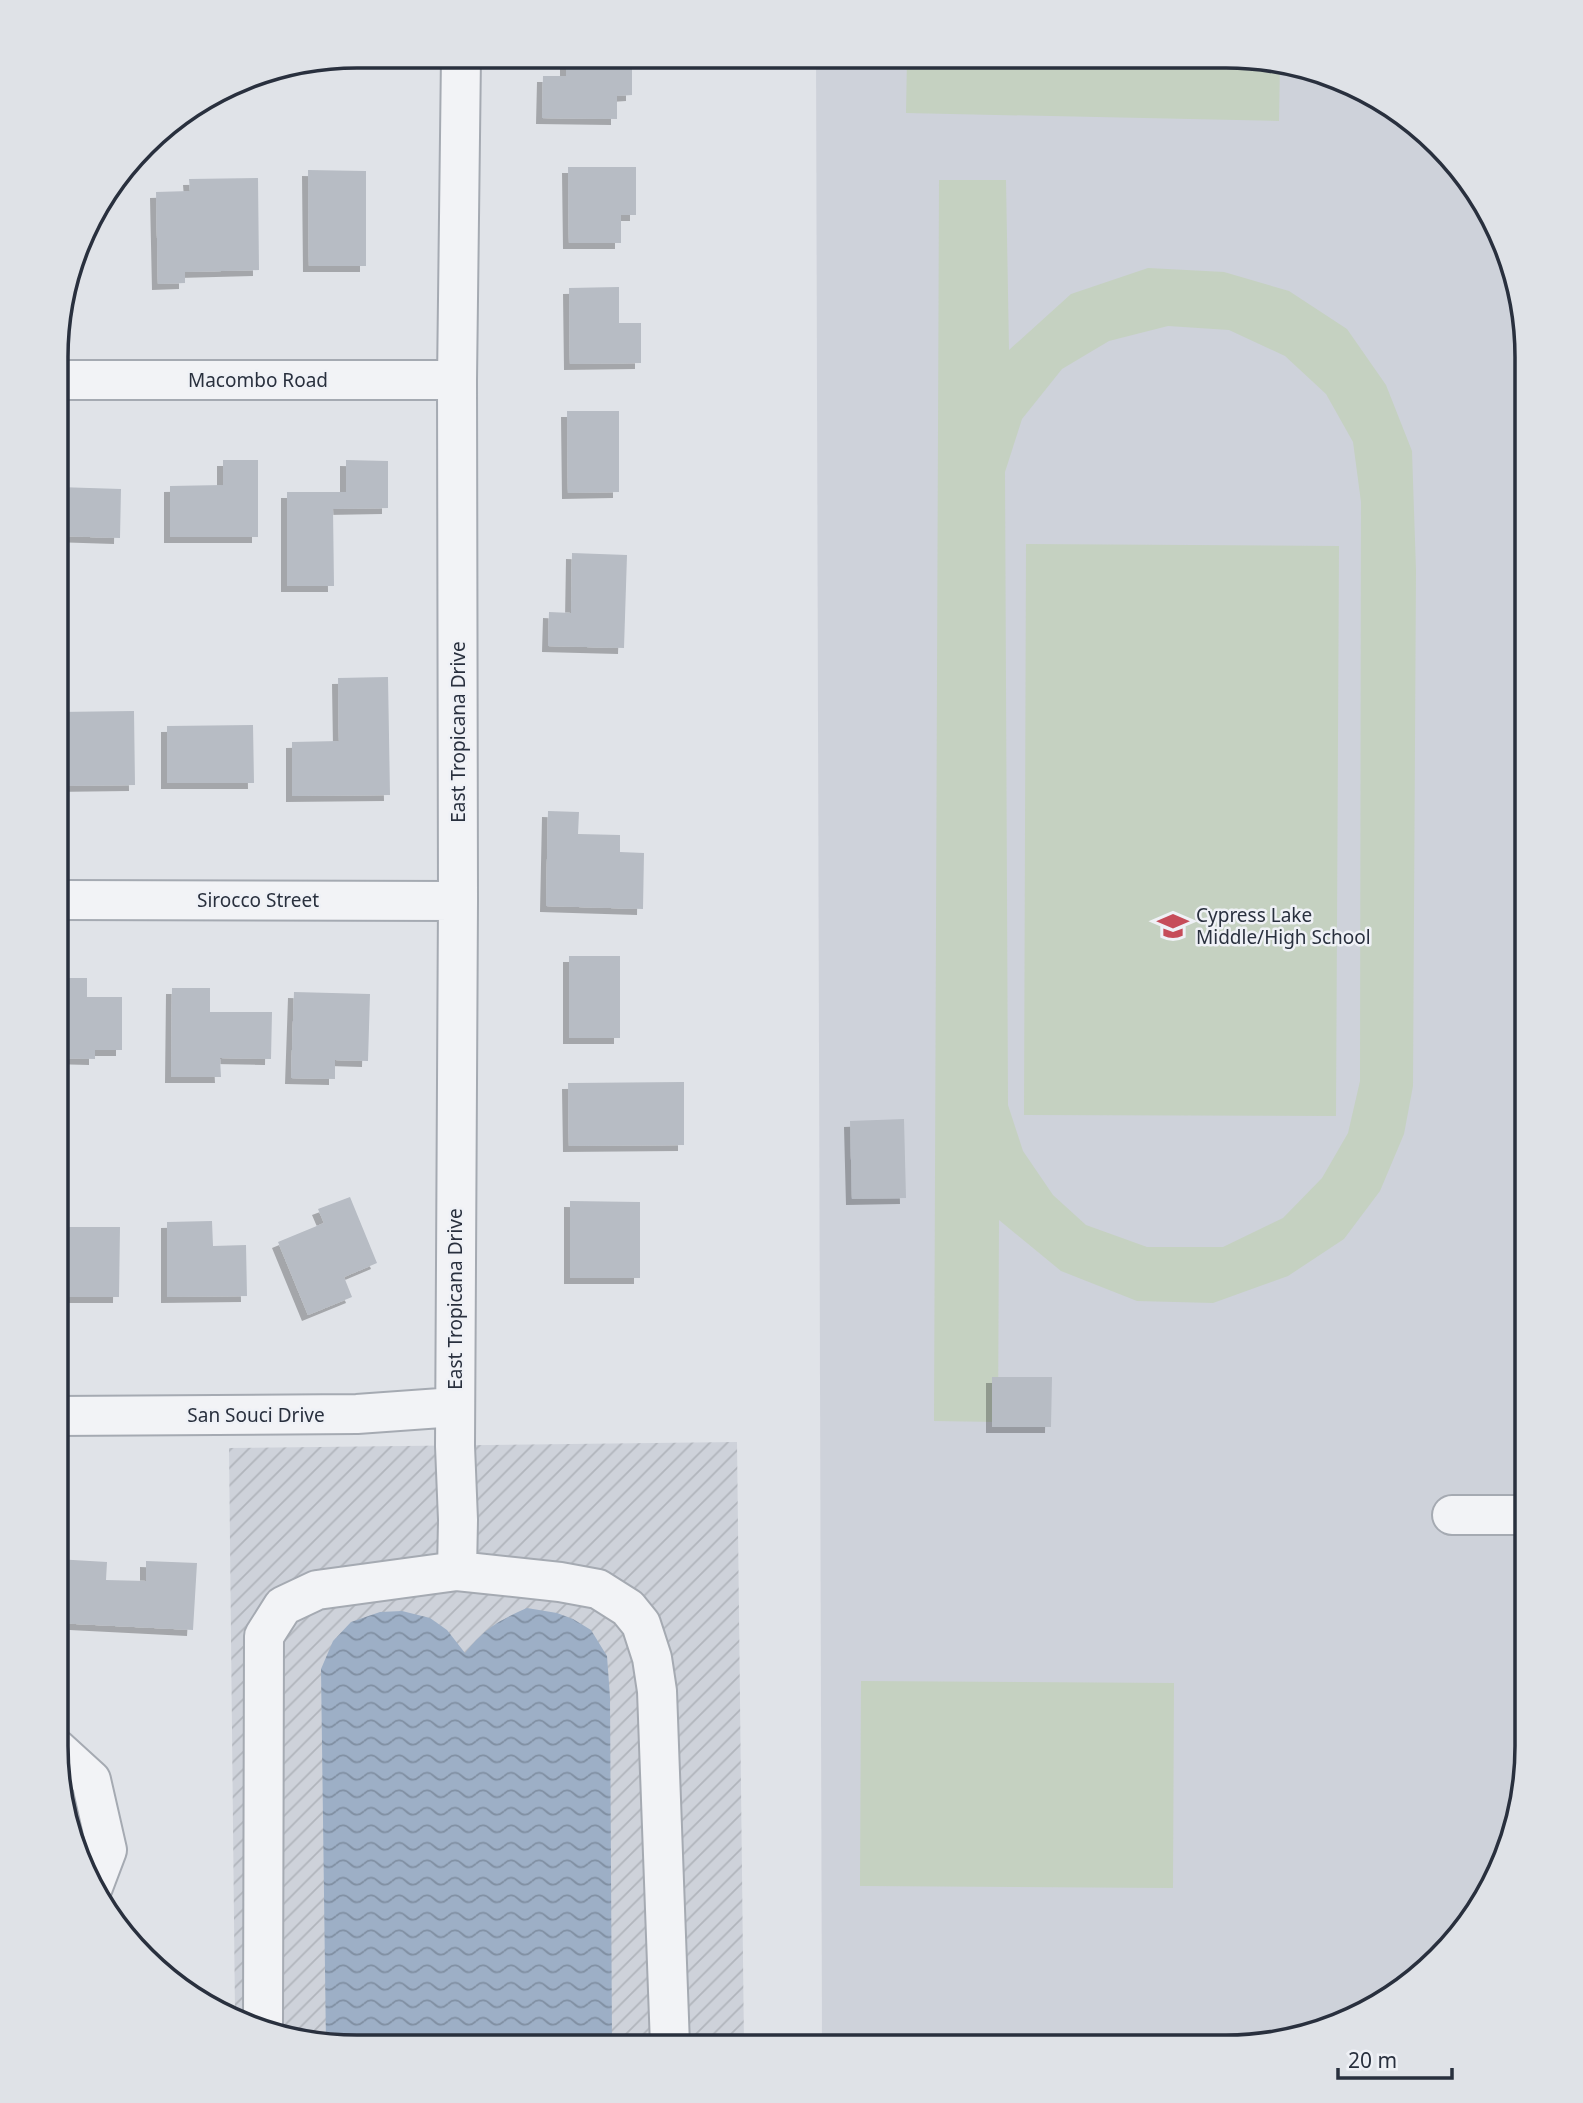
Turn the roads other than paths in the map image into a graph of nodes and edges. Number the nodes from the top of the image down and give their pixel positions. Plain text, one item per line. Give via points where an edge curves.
1 (461, 68) edge
2 (68, 380) edge
3 (457, 380) junction
4 (68, 900) edge
5 (458, 901) junction
6 (455, 1407) junction
7 (68, 1416) edge
8 (1452, 1515) dead end
9 (1515, 1515) edge
10 (457, 1571) junction
11 (69, 1758) edge
12 (98, 1873) edge
13 (263, 2018) edge
14 (670, 2035) edge

1 - 3 street, East Tropicana Drive
2 - 3 street, Macombo Road
3 - 5 street, East Tropicana Drive
4 - 5 street, Sirocco Street
5 - 6 street, East Tropicana Drive
6 - 7 street, San Souci Drive via 357,1414
6 - 10 street, East Tropicana Drive
8 - 9 street
10 - 13 street via 317,1590 283,1606 264,1636
10 - 14 street via 598,1589 628,1608 641,1624 657,1691
11 - 12 street via 91,1780 107,1850

